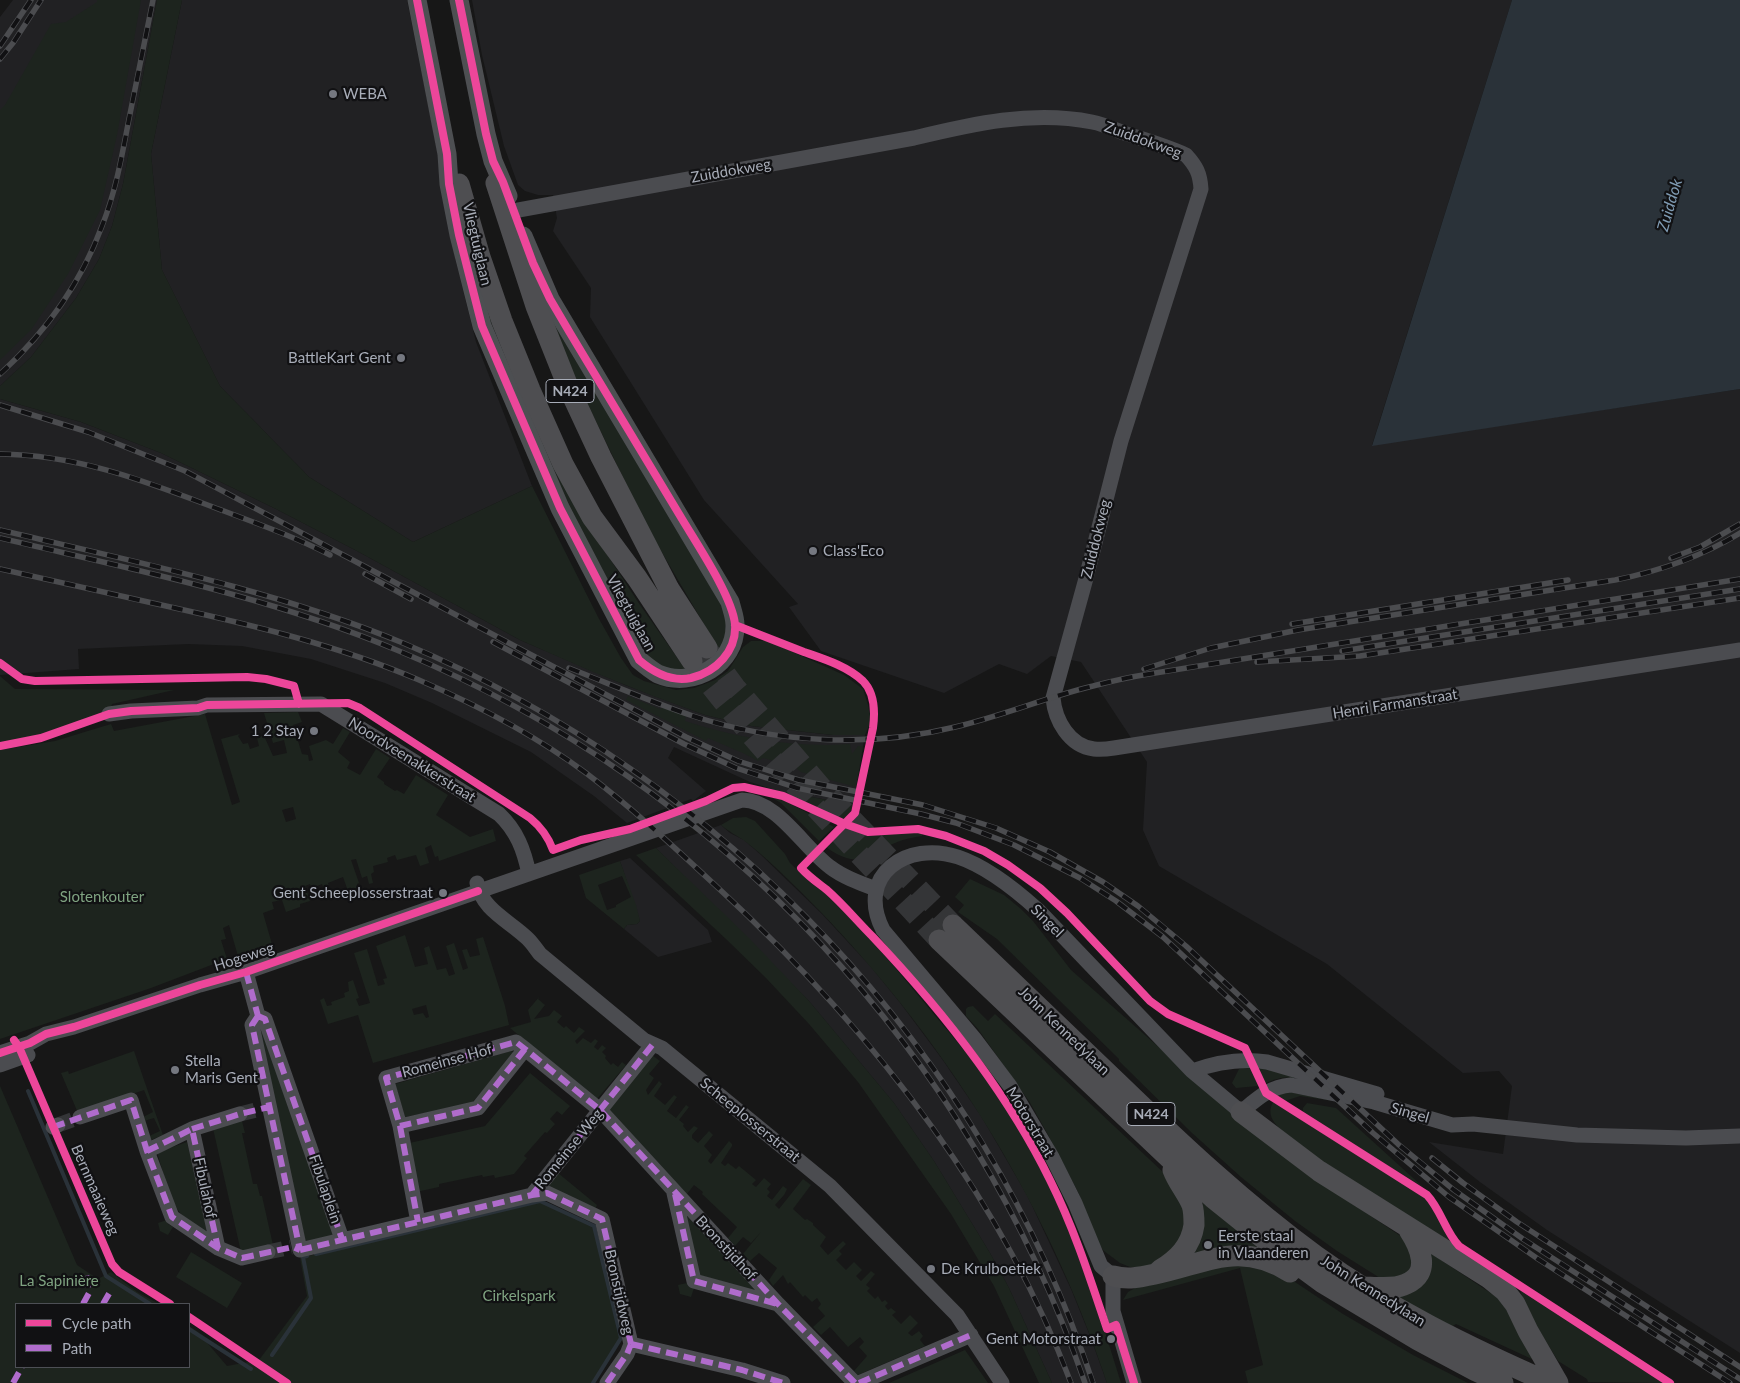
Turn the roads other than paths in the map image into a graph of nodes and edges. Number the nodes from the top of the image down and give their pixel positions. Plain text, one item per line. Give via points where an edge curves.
1 (417, 0) edge
2 (459, 0) edge
3 (493, 162) junction
4 (496, 183) joint
5 (454, 184) junction
6 (513, 211) junction
7 (1740, 650) edge
8 (109, 714) dead end
9 (1060, 723) joint
10 (529, 874) junction
11 (478, 886) junction
12 (876, 889) junction
13 (246, 972) junction
14 (258, 1016) junction
15 (74, 1027) junction
16 (653, 1044) junction
17 (525, 1050) junction
18 (0, 1053) edge
19 (0, 1065) edge
20 (1192, 1071) junction
21 (600, 1110) junction
22 (1241, 1112) junction
23 (240, 1114) tunnel mouth
24 (80, 1117) tunnel mouth
25 (1472, 1124) junction
26 (400, 1126) junction
27 (192, 1129) junction
28 (1740, 1136) edge
29 (147, 1151) junction
30 (1169, 1158) junction
31 (674, 1192) junction
32 (532, 1195) junction
33 (418, 1222) junction
34 (1407, 1228) junction
35 (342, 1240) junction
36 (218, 1248) junction
37 (268, 1252) tunnel mouth
38 (1152, 1275) junction
39 (1113, 1276) junction
40 (1323, 1283) junction
41 (1363, 1287) junction
42 (778, 1304) junction
43 (971, 1335) junction
44 (632, 1344) junction
45 (607, 1383) edge
46 (783, 1383) edge
47 (855, 1383) edge
48 (859, 1383) edge
49 (1002, 1383) edge
50 (1134, 1383) edge
51 (1503, 1383) edge
52 (1550, 1383) edge
53 (1558, 1383) edge

1 - 5 main road, N424
2 - 3 main road, Vliegtuiglaan / N424
3 - 4 main road, N424
3 - 6 main road, Vliegtuiglaan / N424
4 - 5 highway, N424 via 533,298 567,384 700,654 636,578 592,517 563,464 502,320
5 - 6 main road, Vliegtuiglaan / N424 via 459,235 482,326 560,508 640,660 649,669 671,677 688,678 703,674 718,666 729,651 735,626 730,602 550,299
6 - 9 street, Zuiddokweg via 999,121 1039,118 1094,122 1186,155 1196,166 1201,189 1121,441 1057,680 1053,698
7 - 9 street, Henri Farmanstraat via 1114,748 1094,749 1081,745
8 - 10 street, Noordveenakkerstraat via 207,705 321,704 499,814 510,824 519,840
10 - 11 street, Hogeweg
10 - 12 street, Hogeweg via 742,800 755,801 779,816 830,868
11 - 13 street, Hogeweg
11 - 16 street, Scheeplosserstraat via 488,907 529,940 540,954
12 - 20 street, Singel via 891,866 909,855 941,853 974,864 1038,910
12 - 39 street, Motorstraat via 874,906 883,930 1010,1086 1052,1157 1101,1266
13 - 14 street, Fibulaplein
13 - 15 street, Hogeweg
14 - 35 street, Fibulaplein via 265,1019
14 - 35 street, Fibulaplein via 252,1025 264,1108 295,1248
15 - 18 street, Hogeweg via 46,1034
15 - 19 street, Hogeweg via 34,1053
16 - 21 street, Romeinse Weg
16 - 43 street, Scheeplosserstraat via 662,1048 830,1186 950,1307
17 - 21 street, Romeinse Hof
17 - 26 street, Romeinse Hof via 478,1108
17 - 26 street, Romeinse Hof via 516,1042 386,1078
20 - 22 street, Singel
20 - 25 street, Singel via 1232,1061 1251,1059 1268,1062
21 - 31 street, Bronstijdhof
21 - 32 street, Romeinse Weg
22 - 25 street, Singel via 1278,1086 1291,1085 1374,1102 1452,1125
22 - 34 highway via 1319,1171
23 - 27 street
24 - 29 street, Fibulahof via 131,1100
25 - 28 street, Singel via 1577,1135
26 - 33 street, Romeinse Hof
27 - 29 street
27 - 36 street, Fibulahof
29 - 36 street, Fibulahof via 172,1217
30 - 38 highway via 1193,1208 1194,1222 1191,1239 1183,1252
30 - 40 highway, John Kennedylaan / N424 via 1266,1241
30 - 41 highway, John Kennedylaan / N424 via 946,932 1269,1220
31 - 42 street, Bronstijdhof
31 - 42 street, Bronstijdhof via 694,1281
32 - 33 street, Romeinse Weg
32 - 44 street, Bronstijdweg via 547,1193 602,1219
33 - 35 street, Romeinse Weg
34 - 41 highway via 1422,1255 1422,1265 1413,1280 1396,1287
34 - 53 highway via 1505,1291
36 - 37 street, Fibulahof via 242,1258
38 - 39 highway via 1129,1279
38 - 40 highway via 1222,1256 1238,1255 1256,1256 1295,1275
39 - 50 street via 1113,1311
40 - 51 highway, John Kennedylaan / N424 via 1418,1340
41 - 52 highway, John Kennedylaan / N424 via 1442,1333
42 - 47 street, Bronstijdhof
43 - 48 street
43 - 49 street, Scheeplosserstraat
44 - 45 street
44 - 46 street, Bronstijdweg

